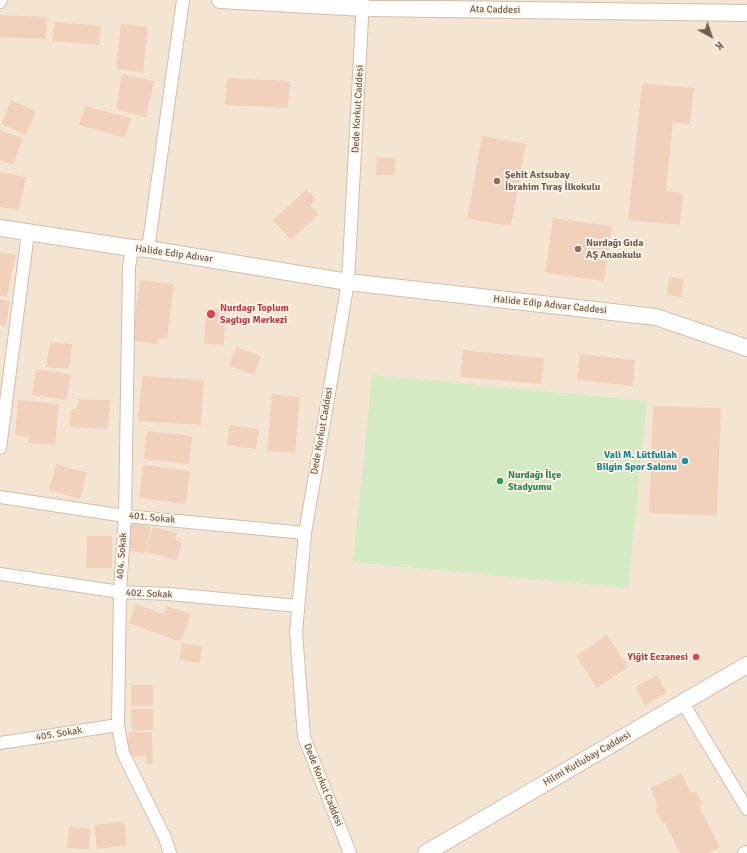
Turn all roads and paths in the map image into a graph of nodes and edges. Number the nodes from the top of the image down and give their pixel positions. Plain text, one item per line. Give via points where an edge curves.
1 (183, 0) edge
2 (220, 0) edge
3 (364, 4) edge
4 (747, 13) edge
5 (0, 228) edge
6 (28, 232) junction
7 (140, 249) junction
8 (348, 282) junction
9 (747, 348) edge
10 (0, 448) edge
11 (0, 497) edge
12 (125, 516) junction
13 (305, 533) junction
14 (0, 574) edge
15 (120, 592) junction
16 (298, 606) junction
17 (747, 665) edge
18 (683, 703) junction
19 (118, 725) junction
20 (0, 743) edge
21 (747, 809) edge
22 (170, 853) edge
23 (350, 853) edge
24 (426, 853) edge

1 - 7 street, 404. Sokak
2 - 3 street, Ata Caddesi
3 - 4 street, Ata Caddesi
3 - 8 street, Dede Korkut Caddesi
5 - 6 street, Halide Edip Adıvar
6 - 7 street, Halide Edip Adıvar
6 - 10 street
7 - 8 street, Halide Edip Adıvar
7 - 12 street, 404. Sokak via 129,267
8 - 9 street, Halide Edip Adıvar Caddesi via 656,317
8 - 13 street, Dede Korkut Caddesi
11 - 12 street, 401. Sokak
12 - 13 street, 401. Sokak
12 - 15 street, 404. Sokak
13 - 16 street, Dede Korkut Caddesi
14 - 15 street, 402. Sokak
15 - 16 street, 402. Sokak
15 - 19 street, 404. Sokak
16 - 23 street, Dede Korkut Caddesi via 296,632 304,737
17 - 18 street, Hilmi Kutlubay Caddesi
18 - 21 street
18 - 24 street, Hilmi Kutlubay Caddesi
19 - 20 street, 405. Sokak
19 - 22 street, 404. Sokak via 123,753

